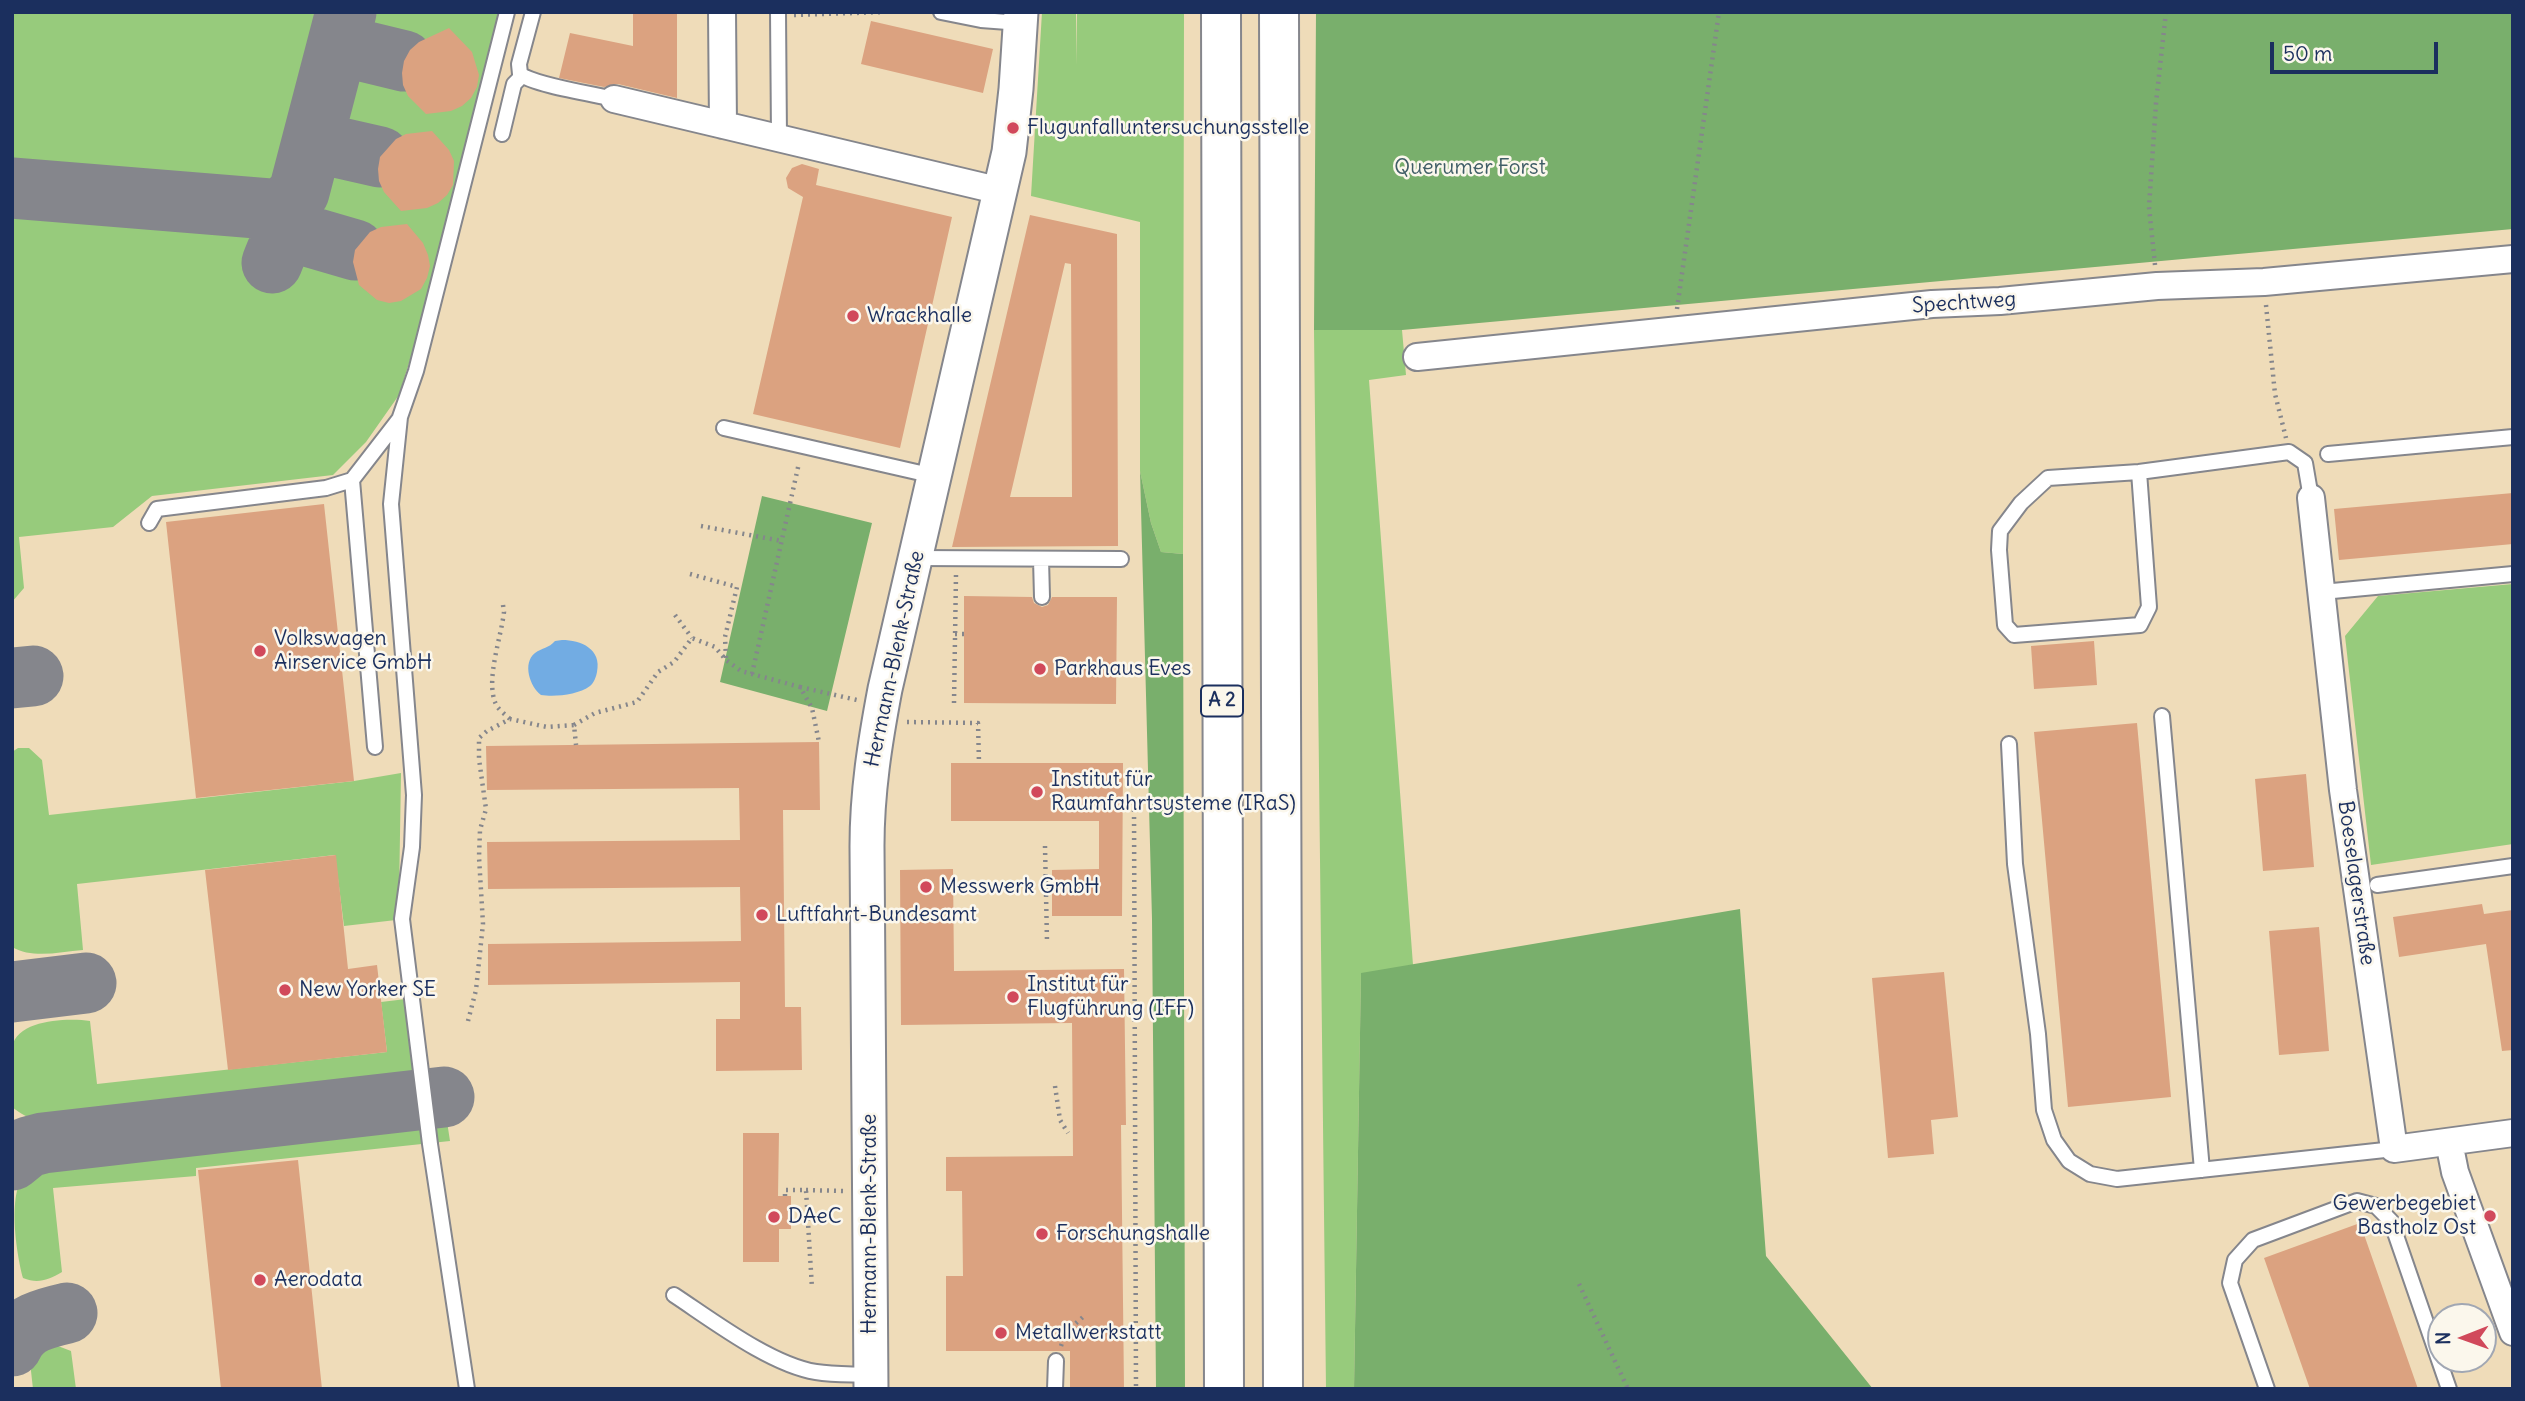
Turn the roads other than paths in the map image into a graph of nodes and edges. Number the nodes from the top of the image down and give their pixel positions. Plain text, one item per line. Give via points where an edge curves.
1 (507, 12) edge
2 (533, 12) edge
3 (722, 12) edge
4 (941, 12) edge
5 (1221, 12) edge
6 (1279, 12) edge
7 (777, 14) edge
8 (1021, 18) edge
9 (525, 77) junction
10 (614, 99) joint
11 (723, 125) junction
12 (502, 134) dead end
13 (779, 138) junction
14 (1001, 191) junction
15 (2513, 259) edge
16 (1417, 356) dead end
17 (400, 417) junction
18 (724, 428) dead end
19 (2513, 437) edge
20 (2328, 454) dead end
21 (2139, 472) junction
22 (934, 476) junction
23 (352, 480) junction
24 (2311, 498) joint
25 (149, 523) dead end
26 (915, 558) junction
27 (1041, 559) junction
28 (1121, 559) dead end
29 (2513, 574) edge
30 (2322, 592) junction
31 (1042, 597) dead end
32 (2162, 716) dead end
33 (2010, 744) dead end
34 (375, 747) dead end
35 (2513, 866) edge
36 (2378, 886) dead end
37 (2513, 1133) edge
38 (2449, 1142) junction
39 (2394, 1149) junction
40 (2203, 1170) junction
41 (674, 1295) dead end
42 (2511, 1322) edge
43 (1056, 1361) road end
44 (871, 1382) edge
45 (467, 1389) edge
46 (1055, 1389) edge
47 (1224, 1389) edge
48 (1283, 1389) edge
49 (2267, 1389) edge
50 (2449, 1389) edge

1 - 17 lane via 416,371
2 - 9 lane via 519,64
3 - 11 street
4 - 8 lane via 981,20
5 - 47 highway, A 2
6 - 48 highway
7 - 13 lane
8 - 14 street, Hermann-Blenk-Straße via 1013,128
9 - 10 lane
9 - 12 lane via 514,84
10 - 11 street
11 - 13 street
13 - 14 street
14 - 22 street, Hermann-Blenk-Straße
15 - 16 street, Spechtweg via 2264,282 1931,304
17 - 23 lane
17 - 45 lane via 391,504 414,795 402,919
18 - 22 lane
19 - 20 lane
21 - 21 lane via 2149,607 2140,625 2014,635 2005,625 2000,531 2021,503 2048,478
21 - 24 lane via 2289,452 2305,464
22 - 26 street, Hermann-Blenk-Straße
23 - 25 lane via 326,488 157,509
23 - 34 lane
24 - 30 street, Boeselagerstraße
26 - 27 lane
26 - 44 street, Hermann-Blenk-Straße via 895,719 873,751 867,827
27 - 28 lane
27 - 31 lane
29 - 30 lane
30 - 39 street, Boeselagerstraße via 2350,845
32 - 40 lane
33 - 40 lane via 2015,864 2044,1110 2054,1140 2069,1161 2090,1174 2117,1179
35 - 36 lane
37 - 38 street
38 - 39 street
38 - 42 street via 2455,1172
39 - 40 lane
41 - 44 lane via 776,1358 815,1372
43 - 46 lane
49 - 50 lane via 2230,1283 2235,1260 2253,1240 2357,1201 2376,1206 2391,1221

